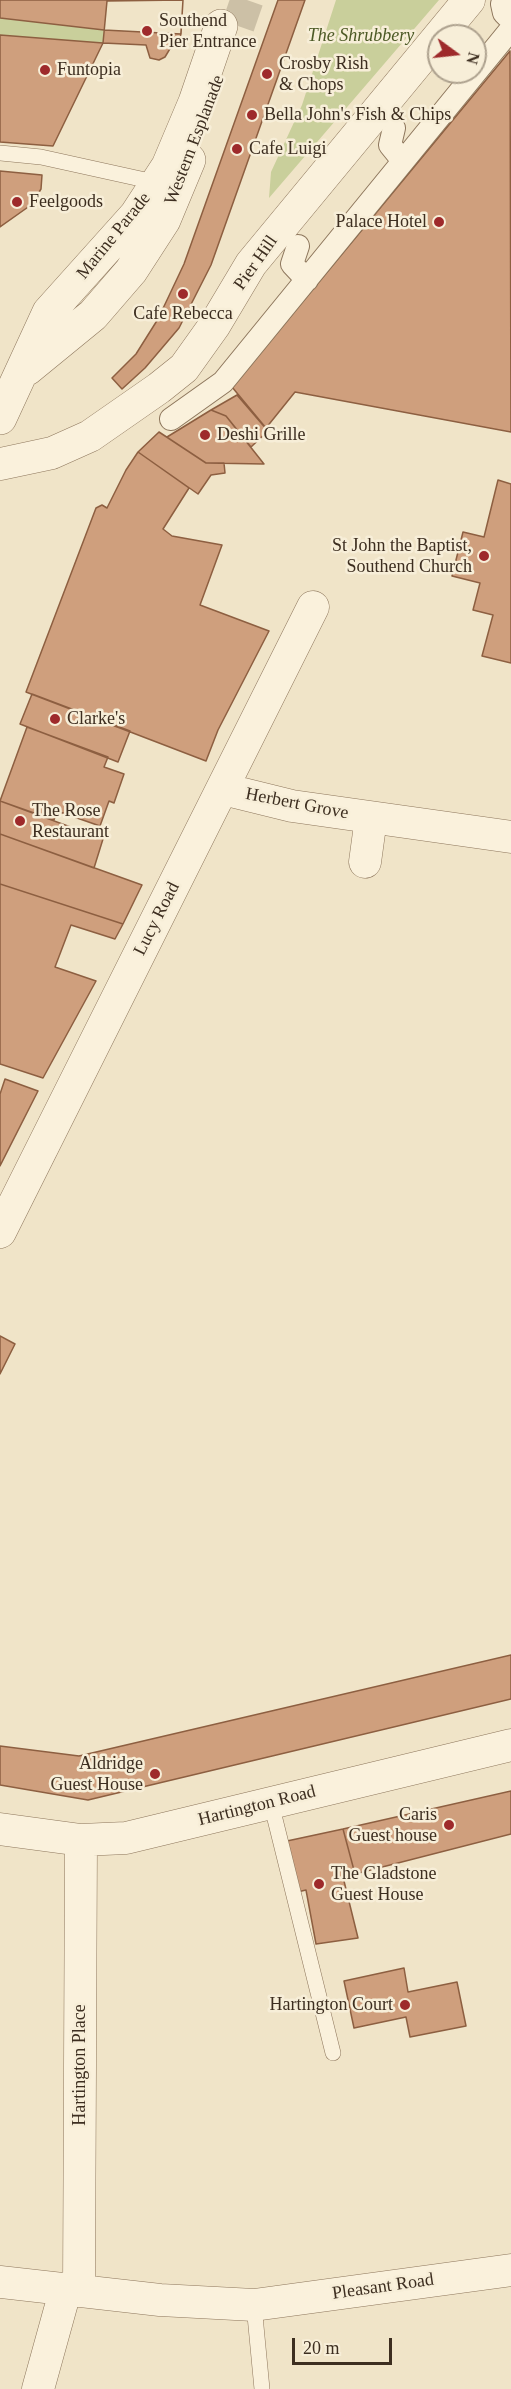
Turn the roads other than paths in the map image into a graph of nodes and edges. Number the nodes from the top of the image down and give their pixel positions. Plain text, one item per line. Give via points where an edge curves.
1 (469, 0) edge
2 (504, 0) edge
3 (511, 20) edge
4 (230, 26) tunnel mouth
5 (511, 29) edge
6 (394, 128) dead end
7 (0, 153) edge
8 (403, 161) junction
9 (169, 178) junction
10 (164, 220) joint
11 (298, 246) dead end
12 (307, 280) junction
13 (23, 372) junction
14 (0, 418) edge
15 (171, 419) dead end
16 (0, 464) edge
17 (313, 607) dead end
18 (223, 789) junction
19 (372, 818) junction
20 (511, 837) edge
21 (364, 862) dead end
22 (0, 1232) edge
23 (511, 1745) edge
24 (271, 1803) junction
25 (0, 1829) edge
26 (81, 1840) junction
27 (333, 2053) dead end
28 (511, 2270) edge
29 (0, 2282) edge
30 (72, 2289) junction
31 (254, 2305) junction
32 (38, 2389) edge
33 (262, 2389) edge

1 - 16 street, Pier Hill via 251,264 184,368 90,436 52,453
2 - 3 street via 504,13
4 - 9 street, Marine Parade via 168,166
5 - 8 street
6 - 8 street via 390,145
7 - 9 lane
8 - 12 street
9 - 10 street, Western Esplanade
9 - 13 street, Marine Parade via 49,312
10 - 13 street, Marine Parade via 131,271 93,315
11 - 12 street via 292,264
12 - 15 street via 223,382
13 - 14 street, Marine Parade
17 - 18 street, Lucy Road
18 - 19 street, Herbert Grove via 292,806
18 - 22 street, Lucy Road
19 - 20 street, Herbert Grove
19 - 21 street, Herbert Grove
23 - 24 street, Hartington Road
24 - 26 street, Hartington Road via 126,1838
24 - 27 lane
25 - 26 street, Hartington Road
26 - 30 street, Hartington Place
28 - 31 street, Pleasant Road
29 - 30 street, Pleasant Road
30 - 31 street, Pleasant Road via 160,2300
30 - 32 street, Hartington Place
31 - 33 lane

